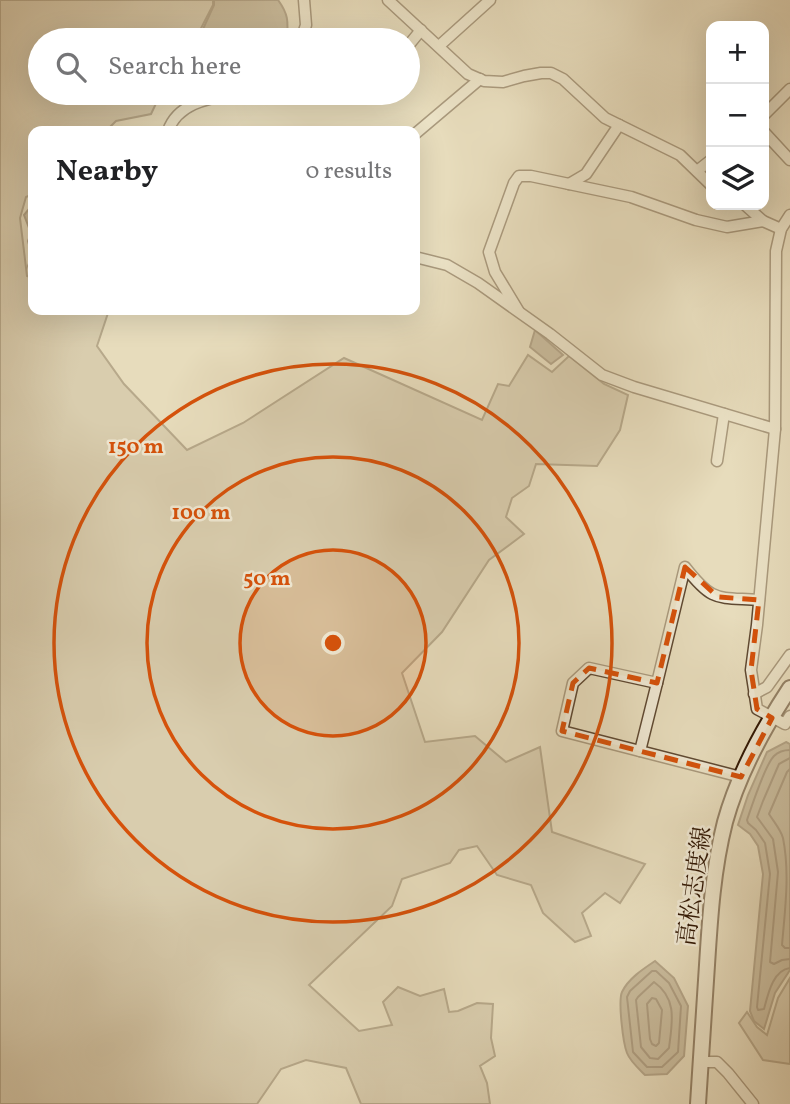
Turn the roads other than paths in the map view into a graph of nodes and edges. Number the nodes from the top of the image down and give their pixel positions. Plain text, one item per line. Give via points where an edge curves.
1 (304, 0) edge
2 (388, 0) edge
3 (490, 0) edge
4 (305, 28) edge
5 (419, 28) edge
6 (421, 30) edge
7 (439, 46) junction
8 (480, 79) junction
9 (790, 89) edge
10 (192, 105) edge
11 (769, 110) edge
12 (619, 125) junction
13 (170, 126) edge
14 (420, 130) edge
15 (769, 137) edge
16 (790, 160) edge
17 (706, 164) edge
18 (697, 171) junction
19 (706, 180) edge
20 (569, 184) junction
21 (751, 210) edge
22 (790, 215) edge
23 (763, 221) junction
24 (781, 229) junction
25 (420, 258) edge
26 (520, 313) junction
27 (724, 414) junction
28 (775, 429) junction
29 (718, 461) dead end
30 (759, 600) junction
31 (790, 655) edge
32 (657, 683) junction
33 (790, 688) edge
34 (754, 694) junction
35 (784, 721) edge
36 (640, 751) junction
37 (741, 777) junction
38 (701, 1062) junction
39 (698, 1104) edge
40 (753, 1104) edge

1 - 4 street
2 - 5 street
3 - 7 street
6 - 7 street
7 - 8 street via 468,74
8 - 12 street via 503,82 551,74
8 - 14 street
9 - 11 street
10 - 13 street
12 - 18 street via 680,155
12 - 20 street via 586,174
15 - 16 street
17 - 18 street
18 - 19 street
20 - 23 street via 631,197 727,227
20 - 26 street via 531,176 519,176 514,183 489,251 495,272
21 - 23 street
22 - 24 street
23 - 24 street
24 - 28 street via 776,251
25 - 26 street via 447,265
26 - 27 street via 602,375
27 - 28 street
27 - 29 street
28 - 30 street
30 - 32 street via 718,597 701,587 685,567
30 - 34 street via 751,670
31 - 34 street via 767,687
32 - 36 street
32 - 36 street via 589,668 573,683 562,731
33 - 35 main road, 高松志度線
34 - 35 street via 757,709
35 - 37 main road, 高松志度線 via 750,756
36 - 37 street
37 - 38 main road, 高松志度線 via 725,821 715,871
38 - 39 main road, 高松志度線
38 - 40 street via 717,1062

